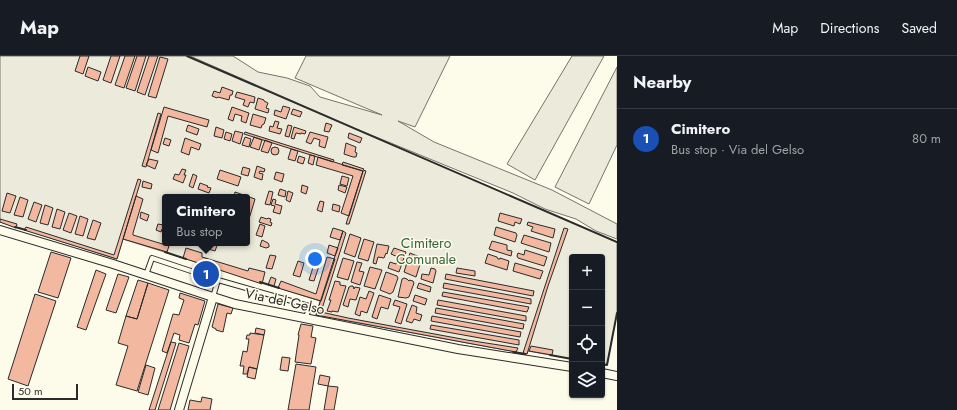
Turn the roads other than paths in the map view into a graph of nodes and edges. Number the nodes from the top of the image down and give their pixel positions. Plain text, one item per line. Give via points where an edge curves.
1 (0, 230) edge
2 (146, 275) junction
3 (218, 280) junction
4 (213, 297) junction
5 (306, 319) junction
6 (569, 367) edge
7 (605, 374) edge
8 (617, 376) edge
9 (179, 410) edge

1 - 2 street, Via del Gelso
2 - 3 lane via 152,258
2 - 4 street, Via del Gelso
3 - 4 lane
3 - 5 lane via 309,306
4 - 5 street, Via del Gelso
4 - 9 street
5 - 6 street, Via del Gelso via 458,349
7 - 8 street

